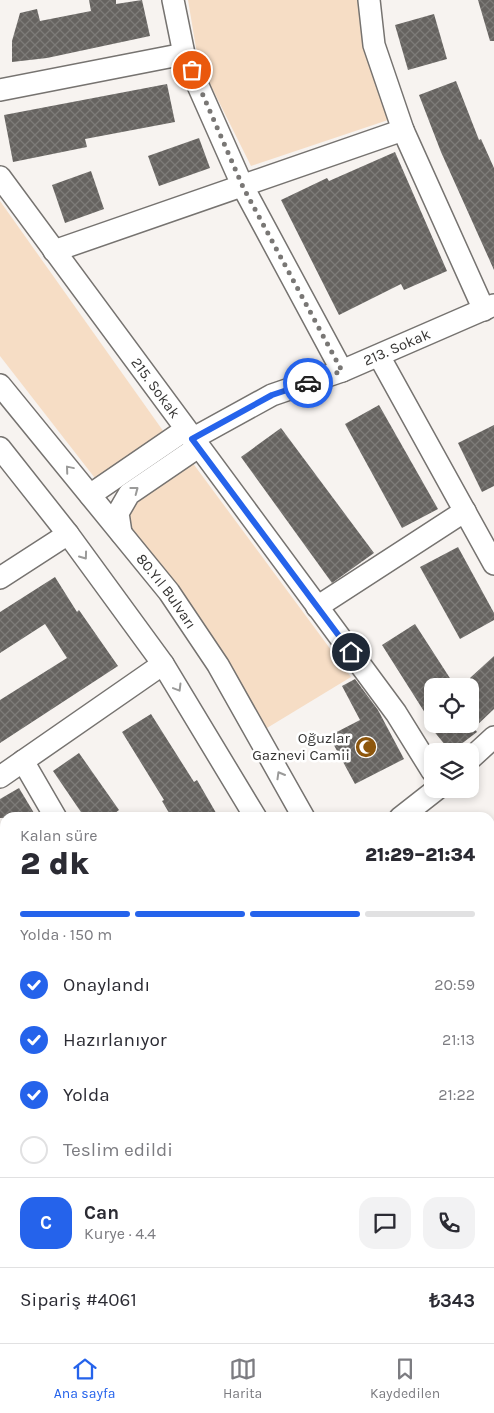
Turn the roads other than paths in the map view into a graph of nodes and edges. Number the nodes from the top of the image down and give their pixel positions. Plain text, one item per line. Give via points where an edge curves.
1 (173, 0) edge
2 (369, 0) edge
3 (184, 54) junction
4 (0, 90) edge
5 (403, 130) junction
6 (0, 177) edge
7 (243, 187) junction
8 (54, 251) junction
9 (489, 308) edge
10 (379, 356) junction
11 (342, 371) junction
12 (0, 385) edge
13 (191, 439) junction
14 (0, 448) edge
15 (90, 495) junction
16 (465, 511) junction
17 (121, 533) junction
18 (68, 534) junction
19 (494, 564) edge
20 (0, 578) edge
21 (317, 607) junction
22 (163, 664) junction
23 (492, 744) edge
24 (479, 753) edge
25 (424, 758) edge
26 (23, 761) junction
27 (0, 777) edge
28 (426, 798) edge
29 (53, 812) edge
30 (252, 812) edge
31 (301, 812) edge
32 (408, 812) edge

1 - 3 street
2 - 5 street via 374,44
3 - 4 street
3 - 7 street
5 - 7 street
5 - 9 street
6 - 8 street, 215. Sokak
7 - 8 street
7 - 11 street
8 - 13 street, 215. Sokak
9 - 10 street, 213. Sokak
10 - 11 street, 213. Sokak
10 - 16 street
11 - 13 street, 213. Sokak via 272,395
15 -> 12 street, 80.Yıl Bulvarı
13 - 15 street, 213. Sokak
17 -> 13 street, 213. Sokak via 118,513 129,494
13 - 21 street, 215. Sokak
14 - 18 street
15 - 17 street, 80.Yıl Bulvarı
16 - 19 street
16 - 21 street
31 -> 17 street, 80.Yıl Bulvarı via 218,664 169,592
18 - 20 street
18 -> 22 street
21 - 25 street, 215. Sokak via 396,713
22 - 26 street
22 -> 30 street
23 - 24 street
26 - 27 street
26 - 29 street
28 - 32 street

